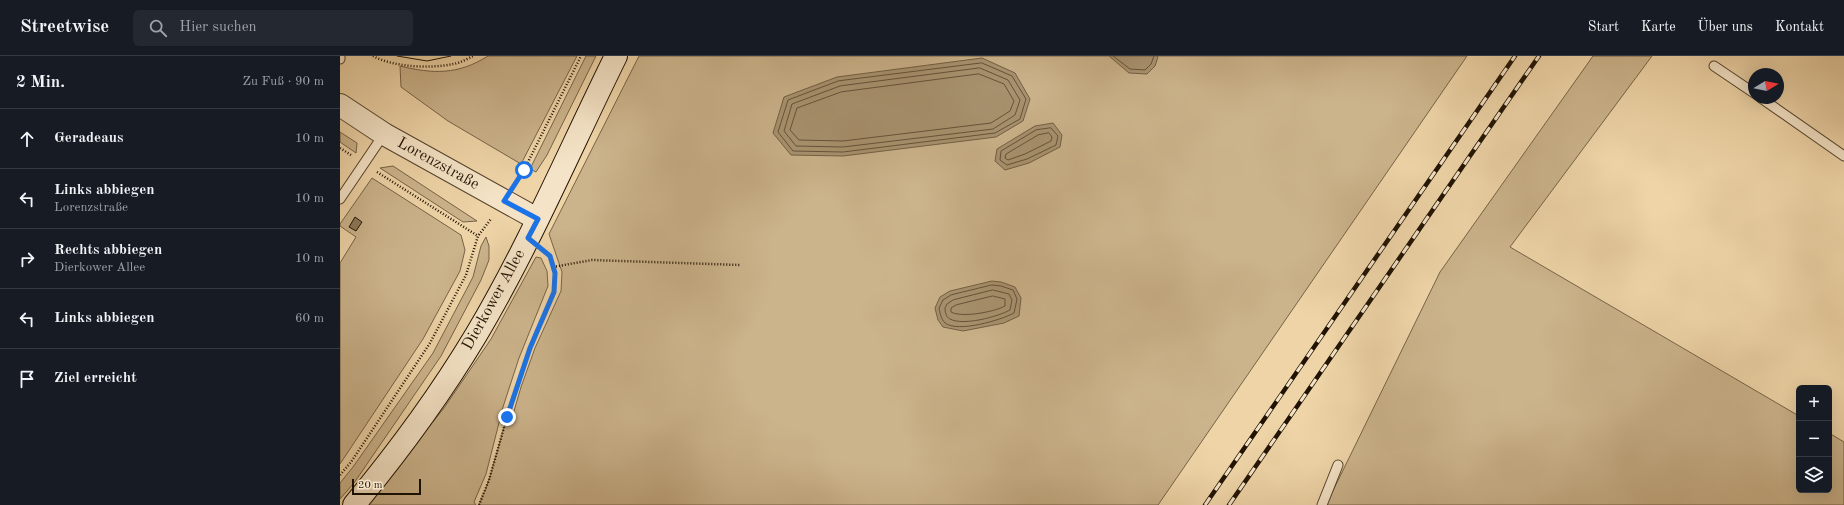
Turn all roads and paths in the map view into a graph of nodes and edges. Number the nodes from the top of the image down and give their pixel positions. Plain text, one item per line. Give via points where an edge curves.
1 (340, 56) edge
2 (373, 56) edge
3 (473, 56) edge
4 (581, 56) edge
5 (616, 56) edge
6 (340, 59) edge
7 (1714, 66) dead end
8 (1748, 90) edge
9 (1770, 104) edge
10 (340, 105) edge
11 (384, 134) junction
12 (340, 148) edge
13 (1844, 156) edge
14 (364, 163) junction
15 (340, 199) edge
16 (504, 201) junction
17 (538, 219) junction
18 (478, 236) junction
19 (528, 238) junction
20 (740, 265) dead end
21 (553, 267) junction
22 (1338, 466) dead end
23 (340, 475) edge
24 (354, 505) edge
25 (479, 505) edge
26 (1322, 505) edge

1 - 6 lane
2 - 3 path via 382,61 420,67 454,64
4 - 16 path via 524,170
5 - 17 main road, Dierkower Allee
7 - 8 lane
9 - 13 lane
10 - 11 main road, Lorenzstraße
11 - 14 lane
11 - 16 main road, Lorenzstraße
12 - 14 path
14 - 15 lane
14 - 18 path
16 - 17 main road, Lorenzstraße
16 - 18 path
17 - 19 main road, Dierkower Allee
18 - 23 path via 466,275 430,343
19 - 21 path via 550,256
19 - 24 main road, Dierkower Allee via 475,335 440,391
20 - 21 path via 592,260
21 - 25 path via 554,292 530,348
22 - 26 lane

